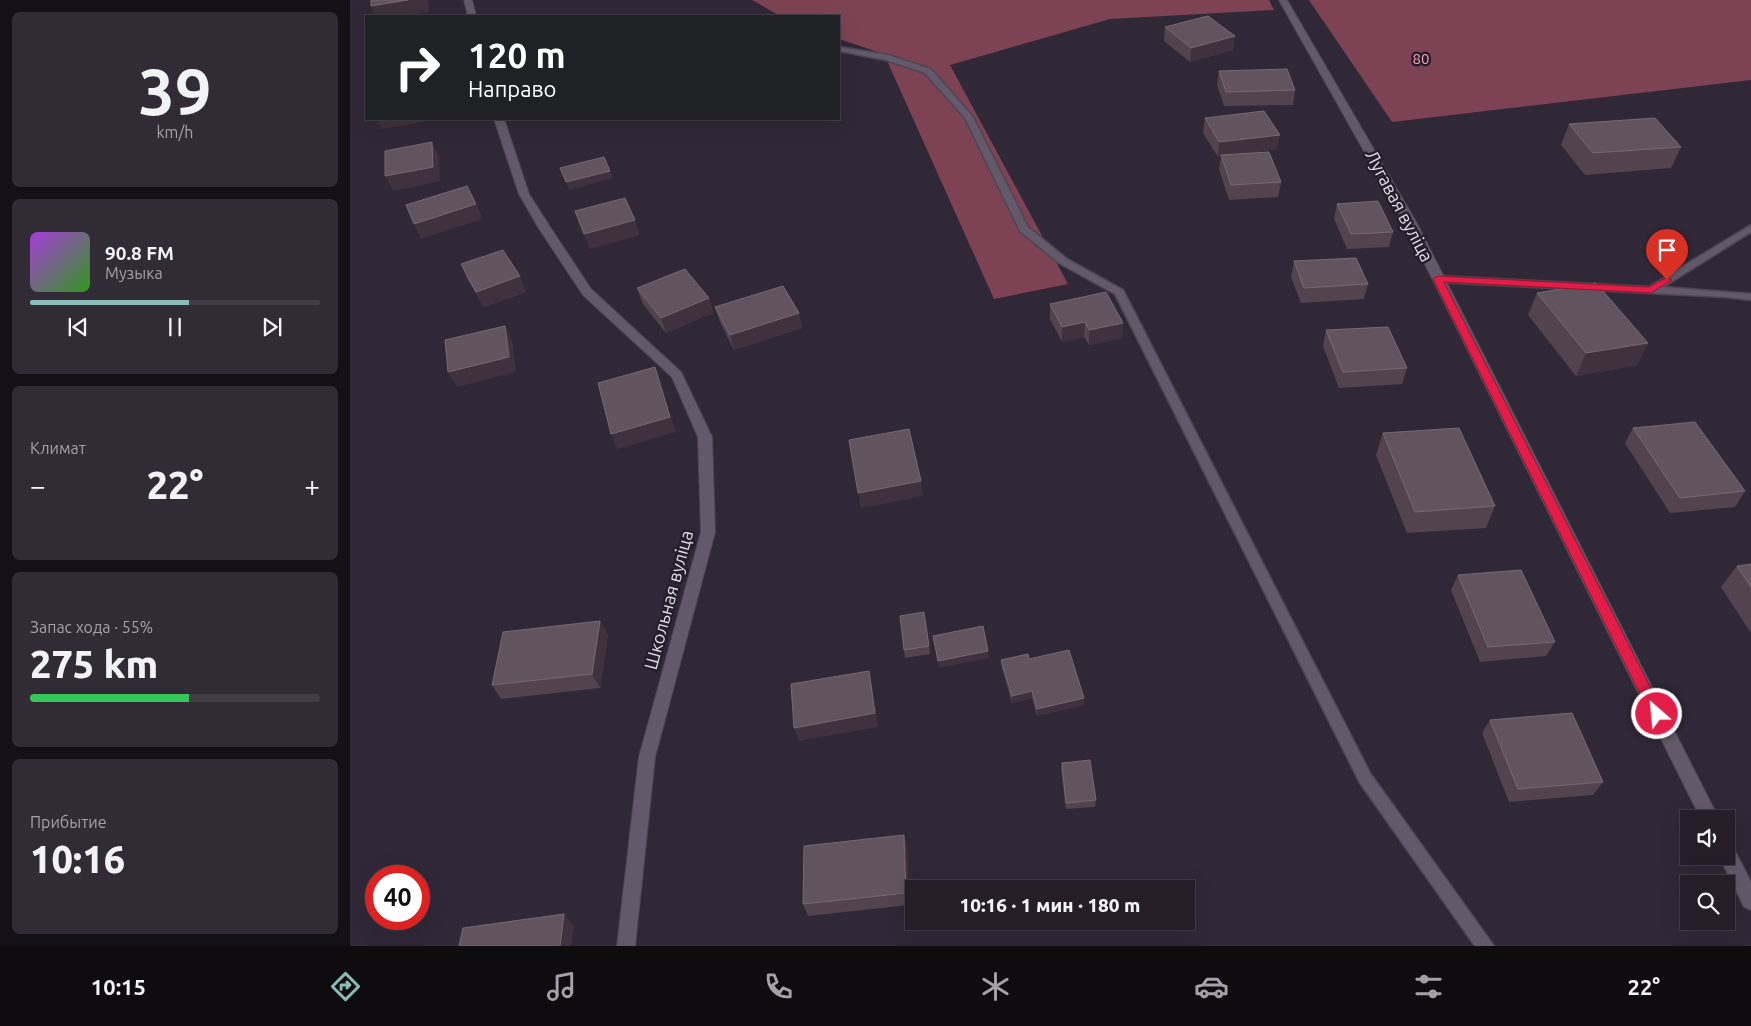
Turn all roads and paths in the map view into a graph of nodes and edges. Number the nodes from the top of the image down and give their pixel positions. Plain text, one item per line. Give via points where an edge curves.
1 (468, 0) edge
2 (1283, 0) edge
3 (472, 15) edge
4 (840, 49) edge
5 (499, 120) edge
6 (1751, 228) edge
7 (1438, 279) junction
8 (1651, 290) junction
9 (1751, 297) edge
10 (1705, 810) edge
11 (1733, 865) edge
12 (1751, 900) edge
13 (626, 946) edge
14 (1485, 946) edge

1 - 3 street
2 - 7 street, Лугавая вуліца via 1410,222
4 - 14 lane via 888,58 928,71 969,117 1024,229 1063,261 1119,292 1366,778
5 - 13 street, Школьная вуліца via 524,194 544,227 587,292 677,374 705,437 708,532 647,757
6 - 8 lane
7 - 8 lane
7 - 10 street, Лугавая вуліца
8 - 9 lane
11 - 12 street

